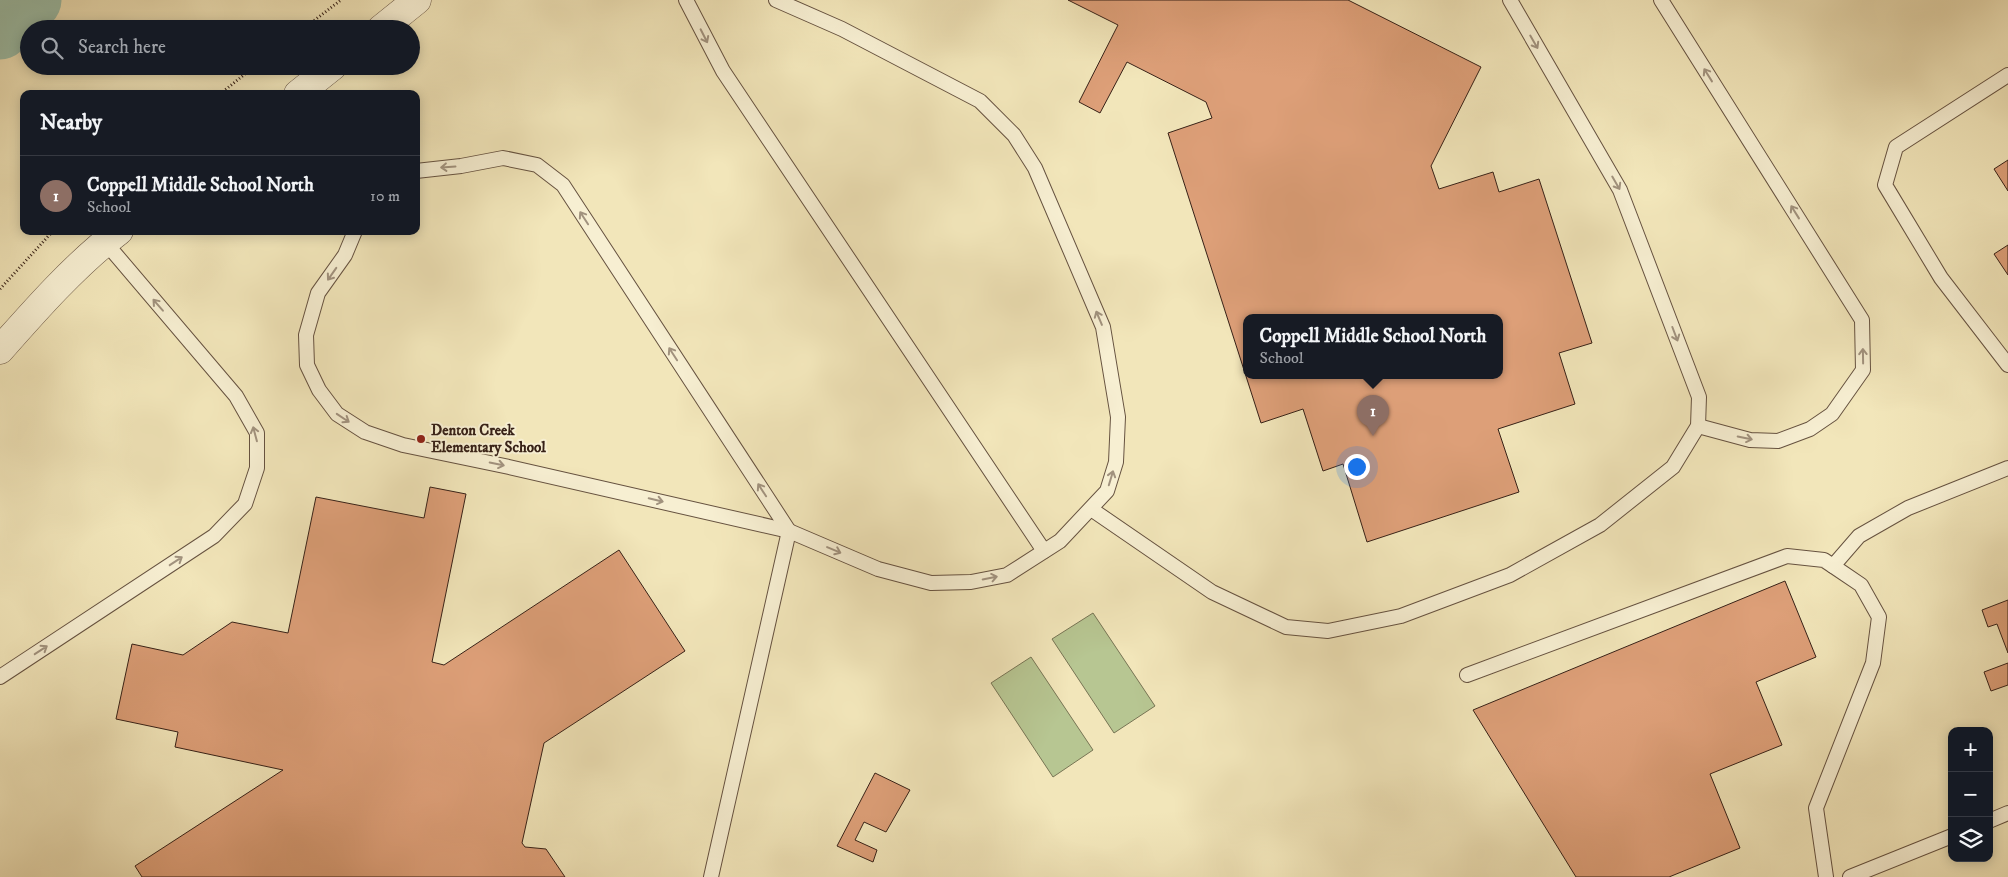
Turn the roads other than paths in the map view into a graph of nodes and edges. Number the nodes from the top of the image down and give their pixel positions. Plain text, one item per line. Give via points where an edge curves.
1 (417, 0) edge
2 (686, 0) edge
3 (776, 0) edge
4 (1510, 0) edge
5 (1661, 0) edge
6 (392, 20) edge
7 (322, 75) edge
8 (2008, 75) edge
9 (303, 90) edge
10 (420, 171) edge
11 (353, 235) edge
12 (112, 237) edge
13 (0, 350) edge
14 (2008, 365) edge
15 (1698, 426) junction
16 (2008, 468) edge
17 (1091, 509) junction
18 (789, 531) junction
19 (1044, 551) junction
20 (1834, 566) junction
21 (1467, 676) dead end
22 (0, 677) edge
23 (2008, 813) edge
24 (1993, 819) edge
25 (1948, 838) edge
26 (710, 877) edge
27 (1826, 877) edge
28 (1850, 877) edge

1 - 6 street
2 -> 19 lane via 723,71
17 -> 3 lane via 1107,492 1116,462 1118,417 1103,327 1035,168 1014,135 980,101 842,29
4 -> 15 lane via 1620,190 1699,398
15 -> 5 lane via 1750,440 1778,440 1810,429 1832,414 1864,370 1862,320
7 - 9 street
8 - 14 lane via 1896,147 1885,185 1941,278
18 -> 10 lane via 563,185 537,165 503,158
11 -> 18 lane via 345,255 318,293 306,335 307,365 337,414 365,432 402,445
12 - 13 street via 50,294
22 -> 12 lane via 214,536 245,504 257,468 257,433 236,396
15 - 17 lane via 1673,467 1600,526 1510,575 1401,616 1328,631 1286,627 1212,592
16 - 20 lane via 1900,513 1859,536
17 - 19 lane via 1060,541
18 -> 19 lane via 878,569 931,583 971,582 1007,575
18 - 26 lane
20 - 21 lane via 1824,560 1786,556
20 - 27 lane via 1861,585 1879,617 1873,663 1816,808
23 - 24 lane
25 - 28 lane

